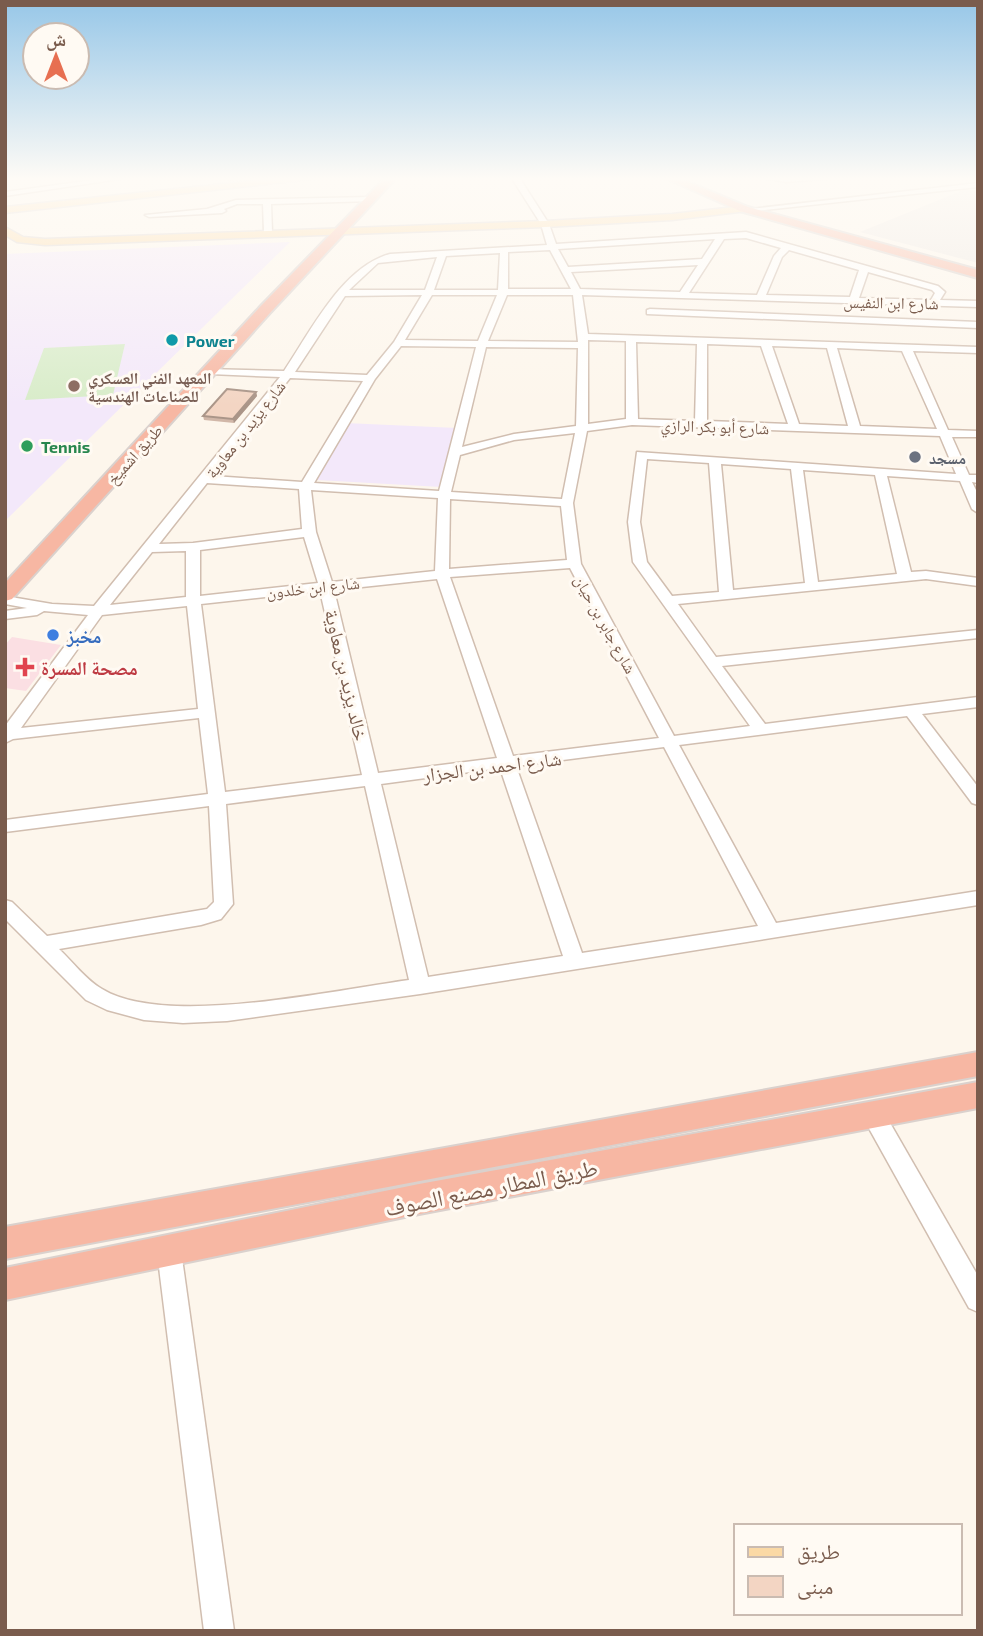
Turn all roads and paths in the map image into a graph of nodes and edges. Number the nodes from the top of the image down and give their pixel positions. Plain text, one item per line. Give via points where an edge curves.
1 (318, 253) edge
2 (452, 253) edge
3 (504, 253) edge
4 (556, 253) edge
5 (709, 253) edge
6 (781, 253) edge
7 (812, 253) edge
8 (910, 253) edge
9 (442, 254) junction
10 (703, 262) junction
11 (864, 269) junction
12 (566, 270) junction
13 (978, 272) edge
14 (577, 292) junction
15 (342, 293) junction
16 (503, 293) junction
17 (428, 294) junction
18 (682, 295) junction
19 (760, 298) junction
20 (853, 302) junction
21 (934, 303) junction
22 (978, 304) edge
23 (650, 312) dead end
24 (799, 318) junction
25 (942, 324) junction
26 (978, 325) edge
27 (702, 340) junction
28 (583, 341) junction
29 (631, 342) dead end
30 (765, 342) junction
31 (398, 343) junction
32 (482, 343) junction
33 (804, 344) junction
34 (831, 344) junction
35 (906, 347) junction
36 (951, 349) junction
37 (977, 351) edge
38 (210, 371) junction
39 (287, 375) junction
40 (370, 378) junction
41 (632, 422) junction
42 (701, 425) junction
43 (582, 428) junction
44 (795, 429) junction
45 (855, 430) junction
46 (942, 433) junction
47 (978, 435) edge
48 (456, 452) junction
49 (715, 462) junction
50 (797, 467) junction
51 (880, 472) junction
52 (964, 478) junction
53 (205, 479) junction
54 (978, 479) edge
55 (305, 487) junction
56 (444, 494) junction
57 (567, 503) junction
58 (978, 509) edge
59 (309, 532) junction
60 (193, 547) junction
61 (150, 548) junction
62 (574, 564) junction
63 (442, 573) junction
64 (905, 578) junction
65 (978, 582) edge
66 (326, 586) junction
67 (812, 587) junction
68 (726, 595) junction
69 (5, 597) edge
70 (193, 600) junction
71 (669, 601) junction
72 (52, 608) junction
73 (98, 611) junction
74 (5, 615) edge
75 (978, 634) edge
76 (714, 662) junction
77 (978, 702) edge
78 (912, 712) junction
79 (205, 713) junction
80 (761, 730) junction
81 (7, 736) edge
82 (671, 742) junction
83 (510, 764) junction
84 (371, 781) junction
85 (978, 799) edge
86 (217, 800) junction
87 (5, 826) edge
88 (978, 898) edge
89 (5, 907) edge
90 (770, 930) junction
91 (43, 944) junction
92 (575, 961) junction
93 (420, 986) junction
94 (978, 1064) edge
95 (978, 1095) edge
96 (874, 1116) junction
97 (532, 1144) junction
98 (542, 1176) junction
99 (5, 1243) edge
100 (169, 1251) junction
101 (5, 1284) edge
102 (978, 1300) edge
103 (219, 1631) edge

1 - 38 highway, طريق اشميخ
2 - 9 street, شارع يزيد بن معاوية
3 - 16 street
4 - 12 street, شارع جابر بن حيان
5 - 10 street
6 - 19 street
7 - 11 street, شارع يزيد بن معاوية
8 - 13 highway
9 - 15 street, شارع يزيد بن معاوية via 375,261
9 - 17 street
10 - 12 street
10 - 18 street
11 - 20 street
11 - 21 street, شارع يزيد بن معاوية via 934,288 940,292
12 - 14 street, شارع جابر بن حيان
14 - 16 street, شارع ابن النفيس
14 - 18 street, شارع ابن النفيس
14 - 28 street, شارع جابر بن حيان
15 - 17 street, شارع ابن النفيس
15 - 39 street, شارع يزيد بن معاوية
16 - 17 street, شارع ابن النفيس
16 - 32 street
17 - 31 street
18 - 19 street, شارع ابن النفيس
19 - 20 street, شارع ابن النفيس
20 - 21 street, شارع ابن النفيس
21 - 22 street, شارع ابن النفيس
23 - 24 street
24 - 25 street
24 - 33 street
25 - 26 street
25 - 36 street
27 - 28 street
27 - 30 street
27 - 42 street
28 - 32 street
28 - 43 street, شارع جابر بن حيان
29 - 41 street
30 - 33 street
30 - 44 street
31 - 32 street
31 - 40 street
32 - 48 street
33 - 34 street
34 - 35 street
34 - 45 street
35 - 36 street
35 - 46 street
36 - 37 street
38 - 39 street
38 - 69 highway, طريق اشميخ
39 - 40 street
39 - 53 street, شارع يزيد بن معاوية
40 - 55 street
41 - 42 street, شارع أبو بكر الرازي
41 - 43 street, شارع أبو بكر الرازي
42 - 44 street, شارع أبو بكر الرازي
43 - 48 street, شارع أبو بكر الرازي via 514,437
43 - 57 street, شارع جابر بن حيان
44 - 45 street, شارع أبو بكر الرازي
45 - 46 street, شارع أبو بكر الرازي
46 - 47 street, شارع أبو بكر الرازي
46 - 52 street
48 - 56 street
49 - 50 street
49 - 68 street
49 - 71 street via 641,455 634,523 640,562
50 - 51 street
50 - 67 street
51 - 52 street
51 - 64 street
52 - 54 street
52 - 58 street
53 - 55 street
53 - 61 street, شارع يزيد بن معاوية
55 - 56 street
55 - 59 street, خالد يزيد بن معاوية
56 - 57 street
56 - 63 street
57 - 62 street, شارع جابر بن حيان
59 - 60 street
59 - 66 street, خالد يزيد بن معاوية
60 - 61 street
60 - 70 street
61 - 73 street, شارع يزيد بن معاوية
62 - 63 street, شارع ابن خلدون
62 - 82 street, شارع جابر بن حيان
63 - 66 street, شارع ابن خلدون
63 - 83 street
64 - 65 street via 947,576
64 - 67 street
66 - 70 street, شارع ابن خلدون
66 - 84 street, خالد يزيد بن معاوية
67 - 68 street
68 - 71 street
69 - 72 street
70 - 73 street, شارع ابن خلدون
70 - 79 street
71 - 76 street
72 - 73 street, شارع ابن خلدون
72 - 74 street
73 - 81 street, شارع يزيد بن معاوية
75 - 76 street
76 - 80 street
77 - 78 street, شارع احمد بن الجزار
78 - 80 street, شارع احمد بن الجزار
78 - 85 street
79 - 81 street
79 - 86 street
80 - 82 street, شارع احمد بن الجزار
82 - 83 street, شارع احمد بن الجزار
82 - 90 street, شارع جابر بن حيان
83 - 84 street, شارع احمد بن الجزار
83 - 92 street
84 - 86 street, شارع احمد بن الجزار
84 - 93 street, خالد يزيد بن معاوية
86 - 87 street, شارع احمد بن الجزار
86 - 91 street via 225,895 222,909 201,918
88 - 90 street
89 - 91 street
90 - 92 street
91 - 93 street via 93,994 144,1012 227,1013
92 - 93 street
94 - 97 highway, طريق المطار مصنع الصوف
95 - 96 highway, طريق المطار مصنع الصوف
96 - 98 highway, طريق المطار مصنع الصوف
96 - 102 street
97 - 98 highway
97 - 99 highway, طريق المطار مصنع الصوف
98 - 100 highway, طريق المطار مصنع الصوف
100 - 101 highway, طريق المطار مصنع الصوف
100 - 103 street

